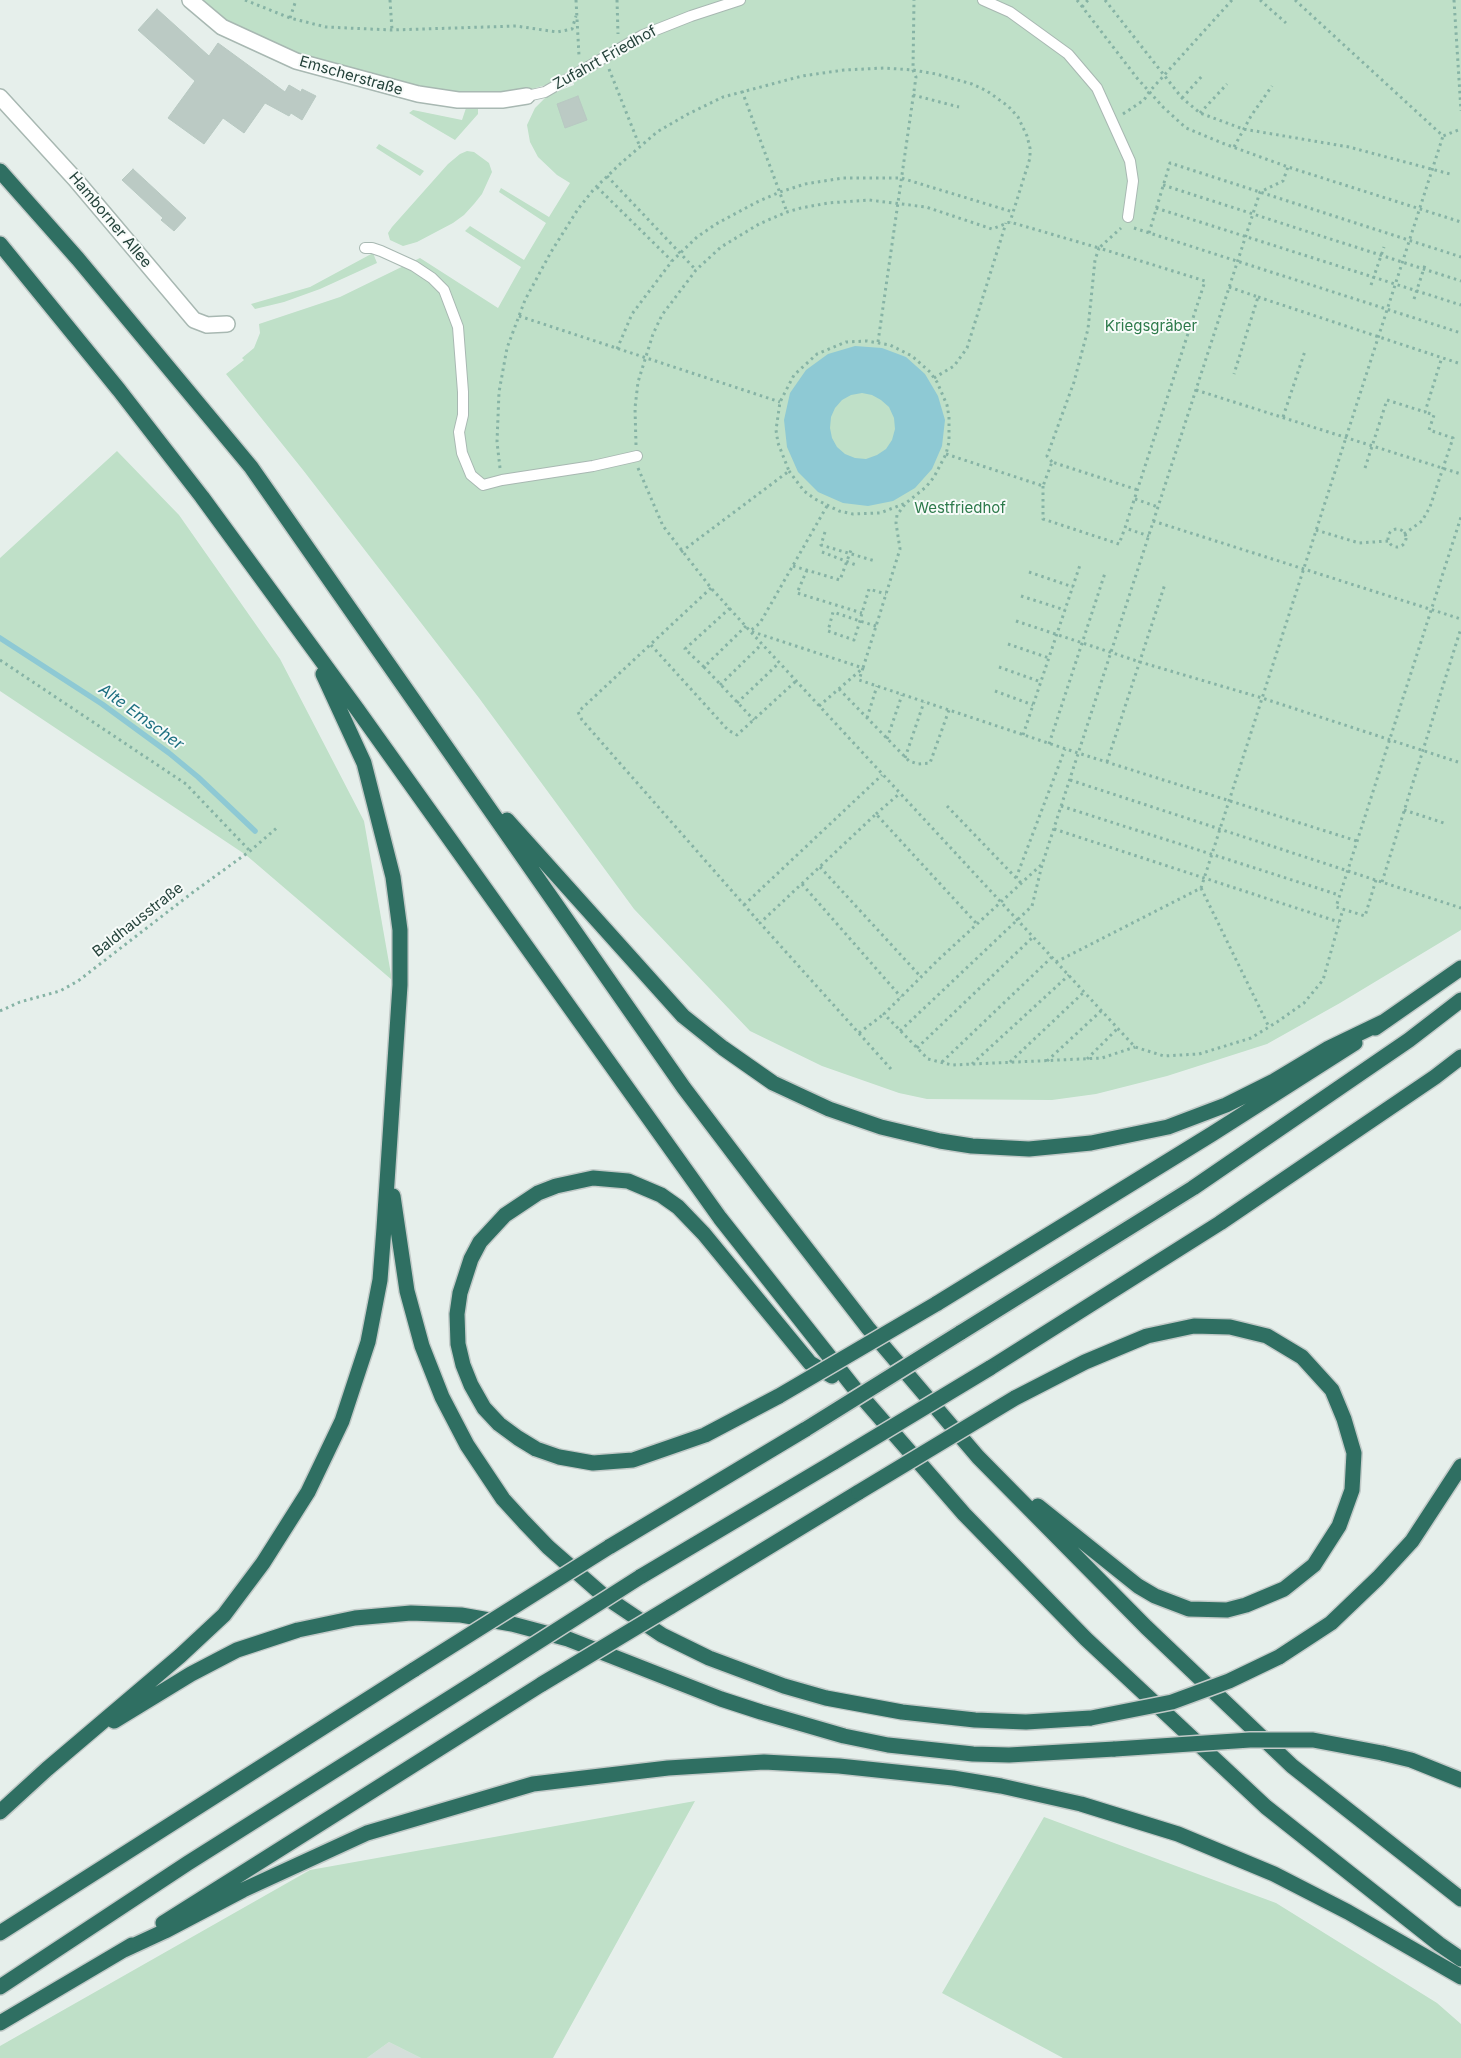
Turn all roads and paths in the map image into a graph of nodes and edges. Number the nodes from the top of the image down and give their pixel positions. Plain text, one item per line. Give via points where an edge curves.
1 (190, 0) edge
2 (245, 0) edge
3 (296, 0) edge
4 (390, 0) edge
5 (576, 0) edge
6 (617, 0) edge
7 (740, 0) edge
8 (914, 0) edge
9 (983, 0) edge
10 (1077, 0) edge
11 (1088, 0) edge
12 (1105, 0) edge
13 (1232, 0) edge
14 (1260, 0) edge
15 (1295, 0) edge
16 (1454, 0) edge
17 (1082, 7) junction
18 (576, 16) junction
19 (290, 18) junction
20 (1286, 23) dead end
21 (392, 30) junction
22 (619, 49) junction
23 (604, 57) junction
24 (913, 70) junction
25 (580, 72) junction
26 (1164, 75) junction
27 (1202, 76) dead end
28 (1227, 84) dead end
29 (1272, 86) dead end
30 (742, 91) junction
31 (1149, 92) junction
32 (913, 95) junction
33 (527, 96) joint
34 (0, 98) edge
35 (1182, 98) junction
36 (959, 106) dead end
37 (1461, 112) edge
38 (1200, 113) junction
39 (1112, 121) junction
40 (1243, 129) junction
41 (1461, 129) edge
42 (1443, 136) junction
43 (640, 147) junction
44 (1234, 147) junction
45 (1288, 167) junction
46 (1432, 168) junction
47 (0, 170) edge
48 (1450, 174) dead end
49 (606, 176) junction
50 (901, 178) junction
51 (1163, 185) junction
52 (596, 187) junction
53 (780, 192) junction
54 (1260, 192) junction
55 (897, 202) junction
56 (1156, 208) junction
57 (1418, 210) junction
58 (787, 212) junction
59 (1013, 212) junction
60 (1253, 214) junction
61 (1126, 221) joint
62 (1461, 222) edge
63 (1008, 223) junction
64 (1132, 228) dead end
65 (1149, 233) junction
66 (1246, 237) junction
67 (1409, 240) junction
68 (0, 244) edge
69 (1384, 247) dead end
70 (365, 248) dead end
71 (1099, 248) junction
72 (680, 254) junction
73 (1381, 255) junction
74 (1461, 257) edge
75 (672, 261) junction
76 (1238, 262) junction
77 (1402, 262) junction
78 (1426, 262) dead end
79 (1424, 269) junction
80 (696, 270) junction
81 (1374, 277) junction
82 (1461, 281) edge
83 (1395, 284) junction
84 (1371, 285) dead end
85 (1229, 287) junction
86 (1417, 291) junction
87 (1258, 296) junction
88 (1414, 299) dead end
89 (1461, 305) edge
90 (1387, 310) junction
91 (519, 316) junction
92 (227, 324) dead end
93 (1461, 333) edge
94 (1379, 336) junction
95 (878, 342) junction
96 (617, 349) junction
97 (1305, 351) dead end
98 (1442, 357) junction
99 (645, 358) junction
100 (1461, 364) edge
101 (1234, 374) dead end
102 (934, 378) junction
103 (1196, 390) junction
104 (780, 402) junction
105 (1425, 412) junction
106 (1283, 417) junction
107 (1347, 437) junction
108 (1373, 446) junction
109 (946, 454) junction
110 (637, 456) junction
111 (1052, 462) junction
112 (1365, 468) dead end
113 (1443, 468) junction
114 (788, 472) junction
115 (1461, 474) edge
116 (502, 480) junction
117 (1044, 486) junction
118 (1138, 490) junction
119 (1135, 499) junction
120 (906, 503) junction
121 (826, 506) junction
122 (1158, 507) junction
123 (1461, 517) edge
124 (1154, 521) junction
125 (1125, 528) junction
126 (1316, 530) junction
127 (825, 532) dead end
128 (1404, 534) junction
129 (1149, 536) junction
130 (1388, 540) junction
131 (681, 552) junction
132 (822, 552) dead end
133 (851, 552) junction
134 (847, 561) junction
135 (875, 561) dead end
136 (856, 565) dead end
137 (793, 566) junction
138 (1080, 566) dead end
139 (1304, 568) junction
140 (807, 570) junction
141 (1029, 572) dead end
142 (1105, 573) dead end
143 (1165, 584) dead end
144 (1073, 587) junction
145 (710, 588) junction
146 (886, 594) junction
147 (1021, 596) dead end
148 (730, 608) junction
149 (1065, 610) junction
150 (1431, 610) junction
151 (862, 614) junction
152 (1461, 619) edge
153 (860, 621) junction
154 (1016, 622) dead end
155 (746, 626) junction
156 (876, 626) junction
157 (1461, 628) edge
158 (750, 631) junction
159 (1056, 634) junction
160 (308, 643) junction
161 (1082, 643) junction
162 (762, 644) junction
163 (1008, 644) dead end
164 (651, 645) junction
165 (1111, 652) junction
166 (1049, 658) junction
167 (0, 660) edge
168 (1140, 662) junction
169 (779, 663) junction
170 (704, 667) junction
171 (999, 667) dead end
172 (862, 668) junction
173 (796, 681) junction
174 (1041, 682) junction
175 (720, 685) junction
176 (877, 686) junction
177 (839, 689) junction
178 (995, 691) dead end
179 (902, 695) junction
180 (1262, 698) junction
181 (924, 702) junction
182 (737, 703) junction
183 (1033, 705) junction
184 (819, 706) junction
185 (949, 710) junction
186 (867, 718) junction
187 (754, 720) junction
188 (1023, 735) junction
189 (887, 739) junction
190 (1389, 740) junction
191 (1050, 744) junction
192 (1065, 749) junction
193 (1422, 750) junction
194 (1078, 753) junction
195 (906, 758) junction
196 (1107, 762) junction
197 (1461, 763) edge
198 (460, 767) junction
199 (882, 775) junction
200 (1070, 780) junction
201 (899, 794) junction
202 (1230, 801) junction
203 (947, 806) dead end
204 (1061, 806) junction
205 (1404, 810) junction
206 (876, 814) junction
207 (1444, 823) dead end
208 (279, 826) dead end
209 (1054, 828) junction
210 (1220, 829) junction
211 (1357, 841) junction
212 (250, 851) junction
213 (1212, 854) junction
214 (1042, 865) junction
215 (820, 867) junction
216 (1348, 870) junction
217 (1204, 877) junction
218 (1016, 878) junction
219 (1376, 880) junction
220 (1382, 882) junction
221 (1021, 883) junction
222 (802, 884) junction
223 (1201, 888) junction
224 (1339, 895) junction
225 (1001, 902) junction
226 (744, 905) junction
227 (1461, 908) edge
228 (1343, 909) junction
229 (1018, 921) junction
230 (1339, 922) junction
231 (760, 923) junction
232 (977, 924) junction
233 (1033, 937) junction
234 (1052, 957) junction
235 (1056, 962) junction
236 (1461, 968) edge
237 (1069, 975) junction
238 (921, 977) junction
239 (1084, 992) junction
240 (902, 996) junction
241 (1461, 1000) edge
242 (1102, 1010) junction
243 (0, 1011) edge
244 (884, 1014) junction
245 (1383, 1022) junction
246 (1269, 1027) junction
247 (1118, 1028) junction
248 (900, 1031) junction
249 (859, 1033) junction
250 (1135, 1047) junction
251 (917, 1048) junction
252 (1461, 1057) edge
253 (1087, 1059) junction
254 (1047, 1061) junction
255 (942, 1062) junction
256 (1010, 1062) junction
257 (972, 1064) junction
258 (891, 1069) dead end
259 (388, 1165) junction
260 (855, 1389) junction
261 (978, 1457) junction
262 (1461, 1466) edge
263 (84, 1739) junction
264 (1461, 1780) edge
265 (0, 1812) edge
266 (1461, 1899) edge
267 (0, 1933) edge
268 (124, 1950) junction
269 (1461, 1959) edge
270 (1461, 1977) edge
271 (0, 1987) edge
272 (0, 2023) edge

1 - 33 street, Emscherstraße via 222,27 296,61 418,94 458,100 502,100
2 - 19 path
3 - 19 path
4 - 21 path
5 - 18 path
6 - 22 path
7 - 22 lane, Zufahrt Friedhof via 643,34
8 - 24 path
9 - 39 lane via 1010,12 1068,54 1097,88
10 - 17 path
11 - 17 path
12 - 26 path
13 - 26 path
14 - 20 path
15 - 42 path
16 - 37 path
17 - 31 path
18 - 21 path via 572,29 557,32 516,26
18 - 25 path
19 - 21 path via 326,27
22 - 23 lane, Zufahrt Friedhof
23 - 25 lane, Zufahrt Friedhof
23 - 43 path
24 - 30 path via 844,70 802,76
24 - 32 path via 916,77
24 - 59 path via 987,91 1018,117 1024,126 1030,158
25 - 33 lane, Zufahrt Friedhof via 545,92
26 - 31 path
26 - 35 path
27 - 35 path
28 - 38 path
29 - 40 path
30 - 43 path via 688,114
30 - 53 path
31 - 39 path via 1144,100
31 - 44 path via 1186,128
32 - 36 path
32 - 50 path
34 - 92 street, Hamborner Allee via 75,179 194,320 207,325
35 - 38 path
38 - 40 path
39 - 61 lane via 1130,161 1133,181
40 - 44 path
40 - 46 path via 1349,147
41 - 42 path
42 - 46 path
43 - 49 path
44 - 45 path
45 - 54 path via 1283,181
45 - 57 path
46 - 48 path
46 - 57 path
47 - 198 highway via 251,467
49 - 52 path
49 - 72 path
50 - 53 path via 843,178
50 - 55 path
50 - 59 path
51 - 54 path via 1170,163
51 - 56 path
51 - 60 path
52 - 75 path
52 - 91 path via 551,252
53 - 58 path
53 - 72 path via 716,224
54 - 60 path
54 - 67 path
55 - 58 path via 828,203
55 - 63 path via 926,207 992,229
55 - 95 path
56 - 65 path
56 - 66 path
57 - 62 path
57 - 67 path
58 - 80 path via 736,237
59 - 63 path
60 - 66 path
60 - 73 path
61 - 71 path
63 - 71 path
63 - 102 path via 967,348 954,366
64 - 65 path
65 - 76 path
66 - 76 path
66 - 81 path
67 - 74 path
67 - 77 path
68 - 160 highway via 190,482
69 - 73 path
70 - 116 lane via 381,251 414,266 444,290 458,327 463,392 459,432 462,453 470,475 483,485
71 - 111 path via 1088,329 1074,382 1047,456
71 - 118 path via 1205,280
72 - 75 path
72 - 80 path
73 - 77 path
73 - 81 path
75 - 96 path via 632,314
76 - 85 path
76 - 90 path
77 - 79 path
77 - 83 path
78 - 79 path
79 - 82 path
79 - 86 path
80 - 99 path via 662,315
81 - 83 path
81 - 84 path
83 - 86 path
83 - 90 path
85 - 87 path
85 - 103 path
86 - 88 path
86 - 89 path
87 - 94 path
87 - 101 path
90 - 93 path
90 - 94 path
91 - 96 path
91 - 116 path via 507,348 499,392 497,442
94 - 98 path
94 - 107 path
95 - 102 path via 912,356
95 - 104 path via 846,342 817,354 794,375
96 - 99 path
97 - 106 path
98 - 100 path
98 - 105 path
99 - 104 path
99 - 110 path via 635,408
102 - 109 path via 943,394 949,417
103 - 106 path
103 - 122 path
104 - 114 path via 776,430
105 - 108 path via 1387,400
105 - 113 path via 1434,415 1429,430 1452,438
106 - 107 path
107 - 108 path
107 - 126 path
108 - 112 path
108 - 113 path
109 - 117 path
109 - 120 path via 926,487
110 - 116 lane
110 - 131 path via 638,468 663,526
111 - 117 path
111 - 118 path
113 - 115 path
113 - 128 path via 1422,521
114 - 121 path via 804,491
114 - 131 path
117 - 125 path via 1044,519 1119,544
118 - 119 path
119 - 122 path
119 - 125 path
120 - 121 path via 880,513 866,514 853,514
120 - 146 path via 897,515 900,549
121 - 137 path
122 - 124 path
123 - 150 path
124 - 129 path
124 - 139 path
125 - 129 path
126 - 130 path via 1359,543
126 - 139 path
127 - 133 path via 821,545
128 - 130 path via 1399,529 1392,530
128 - 130 path via 1405,542 1401,546 1395,546
129 - 165 path
131 - 145 path
132 - 134 path
133 - 134 path
133 - 135 path
134 - 136 path
134 - 140 path via 840,580
137 - 140 path
137 - 158 path via 760,623
138 - 144 path
139 - 150 path
139 - 180 path
140 - 151 path via 797,593
141 - 144 path
142 - 161 path
143 - 168 path
144 - 149 path
145 - 148 path
145 - 164 path
146 - 151 path via 868,589
146 - 156 path
147 - 149 path
148 - 155 path
148 - 170 path via 685,649
149 - 159 path
150 - 152 path
150 - 190 path
151 - 153 path
153 - 153 path via 833,612 828,631 854,640
153 - 156 path
154 - 159 path
155 - 158 path
155 - 170 path
156 - 172 path
157 - 193 path
158 - 162 path
158 - 172 path
159 - 161 path
159 - 166 path
160 - 259 highway via 364,763 393,877 400,930 400,985
160 - 260 highway via 714,1210
161 - 165 path
161 - 191 path
162 - 169 path
162 - 175 path
163 - 166 path
164 - 187 path via 728,730 737,735
164 - 226 path via 578,712
165 - 168 path
165 - 194 path
166 - 174 path
167 - 212 path via 186,784
168 - 180 path
168 - 196 path
169 - 173 path
169 - 182 path
170 - 175 path
171 - 174 path
172 - 176 path via 858,680
172 - 177 path
173 - 184 path
173 - 187 path
174 - 183 path
175 - 182 path
176 - 179 path
176 - 186 path
177 - 184 path
177 - 186 path
178 - 183 path
179 - 181 path
179 - 189 path
180 - 190 path
180 - 202 path
181 - 185 path
181 - 195 path
182 - 187 path
183 - 188 path
184 - 199 path
185 - 188 path
185 - 195 path via 930,763 918,764
186 - 189 path
188 - 191 path
189 - 195 path
190 - 193 path
190 - 211 path
191 - 192 path
192 - 194 path
192 - 218 path
193 - 197 path
193 - 205 path
194 - 196 path
194 - 200 path
196 - 202 path
198 - 245 highway via 683,1016 773,1083 829,1109 881,1127 940,1141 1003,1148 1091,1143 1130,1136 1168,1127 1226,1106 1329,1048
198 - 261 highway via 684,1088 868,1328
199 - 201 path
199 - 226 path
200 - 204 path
200 - 210 path
201 - 206 path
201 - 225 path
202 - 210 path
202 - 211 path
203 - 218 path
204 - 209 path
204 - 213 path
205 - 207 path
205 - 220 path
206 - 215 path
206 - 232 path
208 - 212 path, Baldhausstraße
209 - 214 path
209 - 217 path
210 - 213 path
210 - 216 path
211 - 216 path
212 - 243 path, Baldhausstraße via 78,981 60,991
213 - 217 path
213 - 224 path
214 - 221 path
214 - 229 path via 1032,906
215 - 222 path
215 - 238 path
216 - 219 path
216 - 224 path
217 - 223 path
217 - 230 path
218 - 221 path
219 - 220 path
219 - 228 path via 1365,916
220 - 227 path
221 - 225 path
222 - 231 path
222 - 240 path
223 - 235 path
223 - 246 path
224 - 228 path via 1336,907
225 - 229 path
225 - 232 path
226 - 231 path
228 - 230 path
229 - 233 path
229 - 248 path
230 - 246 path via 1323,980 1304,1003
231 - 249 path
232 - 238 path
233 - 234 path
233 - 251 path
234 - 235 path
234 - 255 path
235 - 237 path
236 - 245 highway
237 - 239 path
237 - 257 path
238 - 240 path
239 - 242 path
239 - 256 path
240 - 244 path
241 - 267 highway, bridge via 1409,1040 1193,1188 609,1547
242 - 247 path
242 - 254 path
244 - 248 path
244 - 249 path
245 - 260 highway, bridge via 1338,1056 936,1304 779,1396 704,1435 633,1460 593,1462 559,1457 536,1449 499,1424 484,1408 463,1364 458,1344 460,1293 480,1242 504,1215 538,1193 556,1186 593,1178 628,1181 662,1195 678,1207 810,1363
246 - 250 path via 1251,1038 1199,1054 1164,1056
247 - 250 path
247 - 253 path
248 - 251 path
249 - 258 path
250 - 253 path via 1102,1058
251 - 255 path via 928,1059
252 - 271 highway, bridge via 1220,1223 990,1368 640,1577 196,1858
253 - 254 path
254 - 256 path
255 - 257 path
256 - 257 path
259 - 262 highway, bridge via 407,1291 422,1346 442,1397 467,1445 503,1499 548,1547 604,1596 662,1635 709,1658 826,1698 902,1712 1026,1722 1091,1718 1172,1702 1229,1681 1279,1657 1331,1623 1412,1541
259 - 263 highway via 380,1280 368,1342 342,1421 308,1492 263,1563 224,1615
260 - 269 highway via 970,1521 1086,1639 1266,1807
261 - 266 highway via 1140,1620 1292,1766
261 - 268 highway, bridge via 1138,1586 1172,1604 1227,1610 1284,1589 1314,1565 1339,1526 1352,1490 1354,1453 1332,1390 1302,1357 1267,1336 1230,1327 1194,1326 1147,1336 1085,1362 1015,1398 858,1492 542,1684 171,1917
263 - 264 highway, bridge via 237,1650 307,1628 355,1618 410,1613 461,1615 512,1624 559,1637 761,1712 888,1745 1000,1755 1250,1740 1313,1740 1411,1760
263 - 265 highway
268 - 270 highway via 367,1833 523,1787 668,1768 764,1762 903,1771 1001,1786 1081,1804 1178,1834 1274,1874
268 - 272 highway

